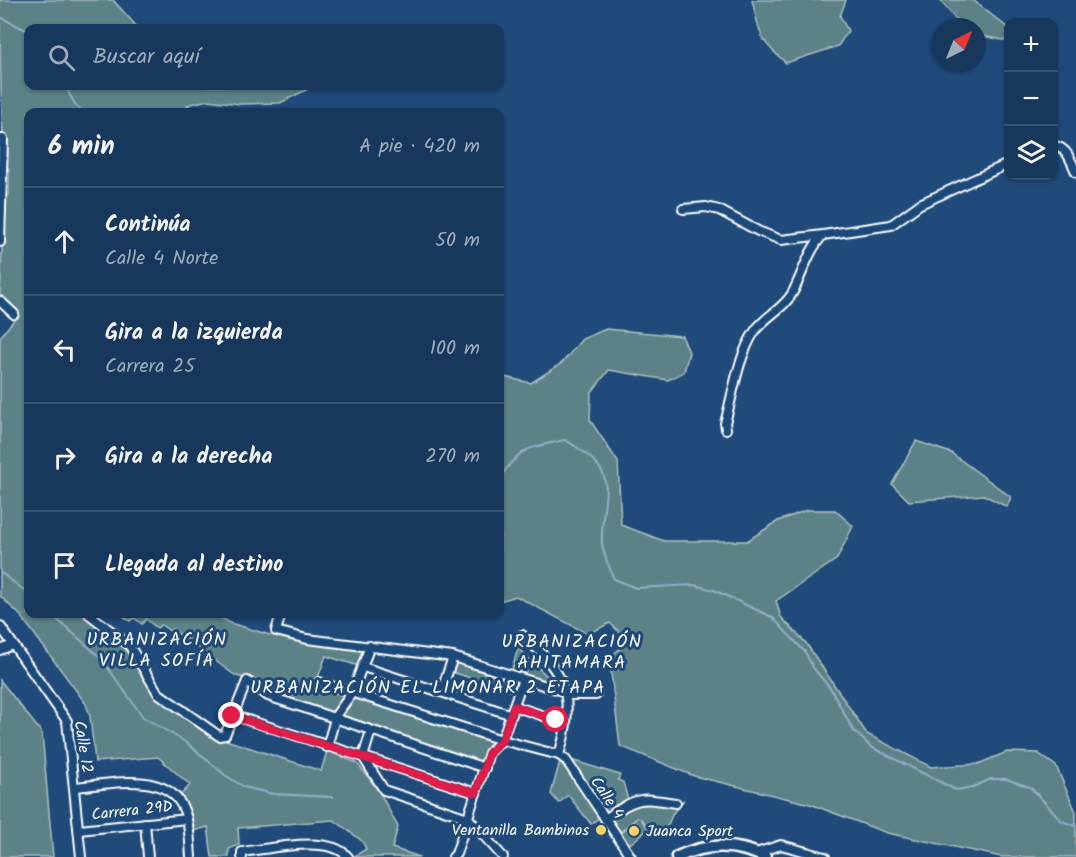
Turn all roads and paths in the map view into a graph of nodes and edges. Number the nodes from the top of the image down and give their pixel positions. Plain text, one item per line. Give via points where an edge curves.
1 (0, 139) edge
2 (1058, 146) edge
3 (1004, 166) edge
4 (1, 167) edge
5 (1076, 172) edge
6 (1, 197) edge
7 (684, 210) dead end
8 (0, 227) edge
9 (823, 235) junction
10 (0, 242) edge
11 (0, 301) edge
12 (14, 314) dead end
13 (726, 429) dead end
14 (94, 618) edge
15 (280, 618) edge
16 (0, 626) edge
17 (522, 635) dead end
18 (13, 645) junction
19 (370, 646) junction
20 (0, 650) edge
21 (453, 657) junction
22 (363, 667) junction
23 (523, 679) junction
24 (319, 682) dead end
25 (559, 690) dead end
26 (441, 692) junction
27 (352, 693) junction
28 (568, 695) junction
29 (596, 696) dead end
30 (513, 711) junction
31 (232, 716) junction
32 (335, 719) junction
33 (556, 720) dead end
34 (371, 731) junction
35 (502, 740) junction
36 (327, 747) junction
37 (559, 755) junction
38 (363, 757) junction
39 (485, 768) junction
40 (75, 787) junction
41 (476, 793) junction
42 (676, 804) dead end
43 (468, 818) junction
44 (187, 819) junction
45 (605, 819) junction
46 (146, 823) junction
47 (78, 830) junction
48 (242, 855) edge
49 (346, 855) edge
50 (761, 855) edge
51 (81, 857) edge
52 (148, 857) edge
53 (191, 857) edge
54 (453, 857) edge
55 (503, 857) edge
56 (631, 857) edge
57 (677, 857) edge
58 (825, 857) edge

1 - 4 street
2 - 5 street via 1067,153
3 - 9 street via 920,204 891,225
4 - 6 street
6 - 8 street
7 - 9 street via 719,210 781,240
8 - 10 street
9 - 13 street via 793,293 749,341
11 - 12 street
14 - 31 street via 129,645 158,693 199,725 222,737
15 - 19 street via 276,631 307,639
16 - 18 street, Calle 12
17 - 28 street via 544,653
18 - 20 street
18 - 40 street, Calle 12 via 67,721
19 - 21 street
19 - 22 street
21 - 23 street
21 - 26 street
22 - 26 street
22 - 27 street
23 - 25 street
23 - 30 street
24 - 27 street
26 - 30 street
27 - 32 street
27 - 35 street
28 - 29 street
28 - 37 street
30 - 33 street
30 - 35 street
31 - 32 street via 247,681 268,696
31 - 36 street
32 - 34 street
32 - 36 street
34 - 38 street
34 - 39 street
35 - 37 street
35 - 39 street via 489,753
36 - 38 street
37 - 45 street, Calle 4
38 - 41 street
38 - 43 street via 384,790
39 - 41 street
40 - 44 street via 154,783 173,794
40 - 47 street, Calle 12
41 - 43 street
42 - 45 street via 636,799
43 - 54 street
43 - 55 street
44 - 46 street, Carrera 29D
44 - 53 street
45 - 56 street, Calle 4
46 - 47 street, Carrera 29D
46 - 52 street
47 - 51 street, Calle 12
48 - 49 street via 322,844 336,847
50 - 57 street via 727,844 691,850
50 - 58 street via 781,845

